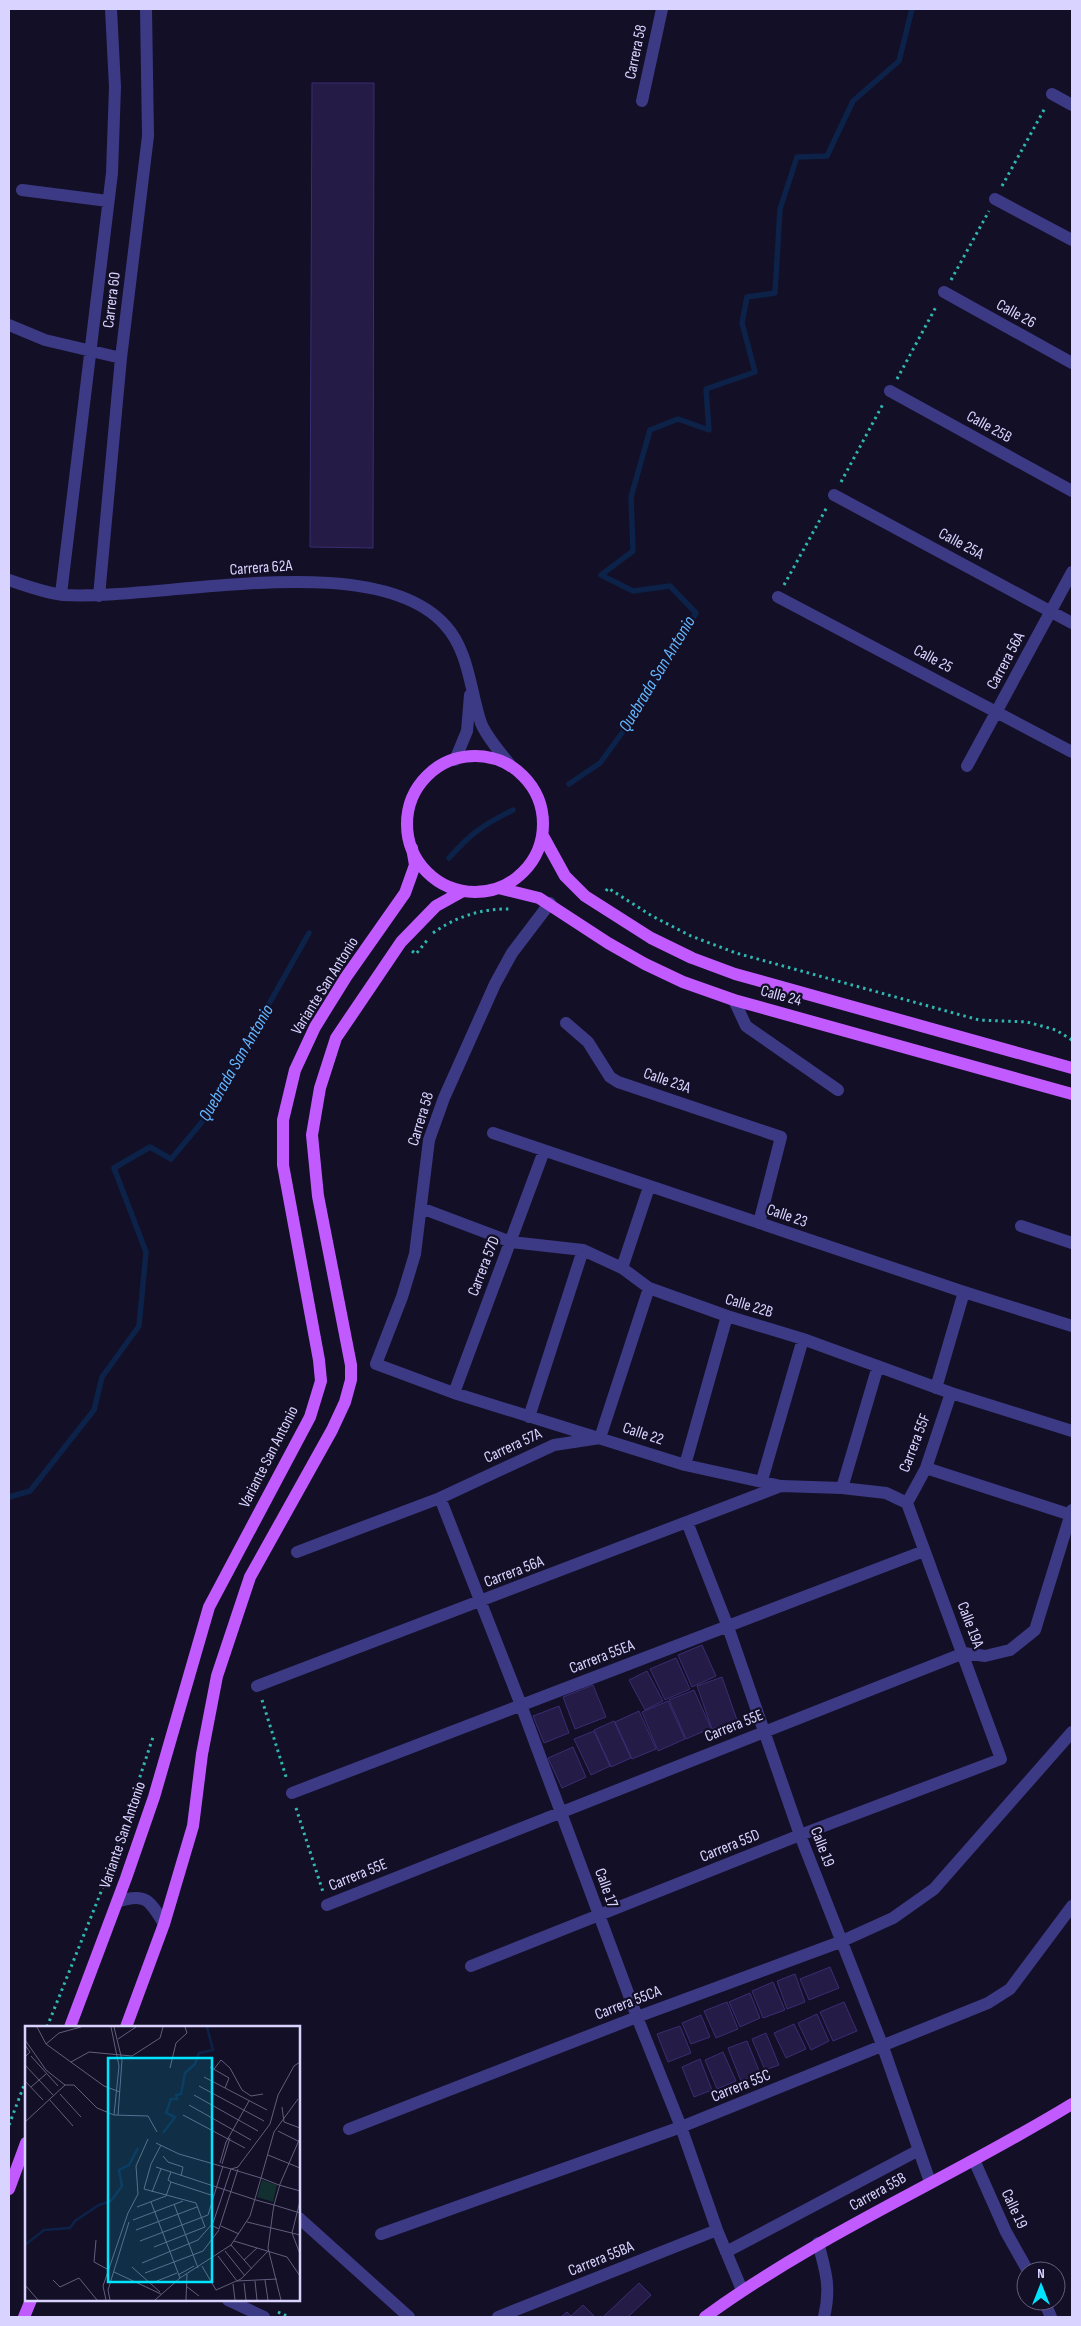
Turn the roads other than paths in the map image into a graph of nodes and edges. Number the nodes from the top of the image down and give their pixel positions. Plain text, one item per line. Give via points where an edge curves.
1 (110, 9) edge
2 (146, 9) edge
3 (662, 9) edge
4 (1052, 94) road end
5 (642, 101) dead end
6 (1072, 105) edge
7 (22, 190) dead end
8 (995, 199) road end
9 (108, 201) junction
10 (1072, 240) edge
11 (944, 292) road end
12 (9, 325) edge
13 (91, 352) junction
14 (121, 358) junction
15 (1072, 364) edge
16 (890, 391) road end
17 (1072, 491) edge
18 (834, 495) road end
19 (1072, 572) edge
20 (9, 580) edge
21 (61, 594) junction
22 (99, 596) junction
23 (778, 597) road end
24 (1051, 611) junction
25 (1072, 623) edge
26 (470, 680) junction
27 (997, 711) junction
28 (1072, 752) edge
29 (455, 760) junction
30 (511, 766) junction
31 (967, 766) dead end
32 (543, 836) junction
33 (412, 848) junction
34 (498, 888) junction
35 (463, 891) junction
36 (550, 904) junction
37 (734, 1000) junction
38 (566, 1023) dead end
39 (1072, 1068) edge
40 (838, 1090) dead end
41 (1072, 1094) edge
42 (493, 1132) dead end
43 (544, 1150) junction
44 (649, 1187) junction
45 (421, 1208) junction
46 (759, 1223) junction
47 (1021, 1226) dead end
48 (511, 1242) junction
49 (1072, 1242) edge
50 (583, 1250) junction
51 (622, 1268) junction
52 (650, 1288) junction
53 (964, 1292) junction
54 (727, 1316) junction
55 (1072, 1326) edge
56 (803, 1340) junction
57 (376, 1364) joint
58 (878, 1366) junction
59 (936, 1388) junction
60 (454, 1393) junction
61 (951, 1393) junction
62 (529, 1417) junction
63 (1072, 1431) edge
64 (600, 1438) junction
65 (685, 1465) junction
66 (926, 1468) junction
67 (762, 1480) junction
68 (781, 1486) junction
69 (842, 1488) junction
70 (440, 1498) junction
71 (907, 1504) junction
72 (1072, 1512) edge
73 (687, 1522) junction
74 (924, 1550) junction
75 (297, 1552) dead end
76 (481, 1602) junction
77 (728, 1627) junction
78 (964, 1653) junction
79 (257, 1686) dead end
80 (521, 1705) junction
81 (763, 1732) junction
82 (1072, 1733) edge
83 (1001, 1759) joint
84 (292, 1794) dead end
85 (561, 1812) junction
86 (800, 1835) junction
87 (117, 1902) junction
88 (327, 1905) dead end
89 (1072, 1906) edge
90 (599, 1915) junction
91 (164, 1924) junction
92 (840, 1942) junction
93 (472, 1966) dead end
94 (637, 2017) junction
95 (70, 2026) edge
96 (126, 2026) edge
97 (883, 2047) junction
98 (1072, 2104) edge
99 (681, 2127) junction
100 (349, 2129) dead end
101 (25, 2146) edge
102 (919, 2150) junction
103 (974, 2160) junction
104 (930, 2182) junction
105 (9, 2189) edge
106 (300, 2219) edge
107 (717, 2230) junction
108 (381, 2234) dead end
109 (818, 2243) junction
110 (726, 2252) junction
111 (1022, 2261) edge
112 (742, 2290) junction
113 (31, 2301) edge
114 (230, 2301) edge
115 (24, 2317) edge
116 (264, 2317) edge
117 (409, 2317) edge
118 (498, 2317) edge
119 (705, 2317) edge
120 (824, 2317) edge

1 - 9 street, Carrera 60 via 115,87
2 - 14 street, Carrera 60 via 148,136
3 - 5 street, Carrera 58
4 - 6 street
7 - 9 street
8 - 10 street
9 - 13 street, Carrera 60
11 - 15 street, Calle 26
12 - 13 street via 44,340
13 - 14 street
13 - 21 street, Carrera 60
14 - 22 street, Carrera 60
16 - 17 street, Calle 25B
18 - 24 street, Calle 25A
19 - 24 street, Carrera 56A
20 - 21 street, Carrera 62A
21 - 22 street, Carrera 62A
22 - 26 street, Carrera 62A via 307,581 369,587 410,600 445,624 460,645
23 - 27 street, Calle 25
24 - 25 street, Calle 25A
24 - 27 street, Carrera 56A
26 - 29 street, Carrera 62A via 467,731
26 - 30 street, Carrera 62A via 482,724
27 - 28 street, Calle 25
27 - 31 street, Carrera 56A
29 - 30 main road, Variante San Antonio via 484,757
29 - 33 main road, Variante San Antonio via 431,773 414,795 408,821
30 - 32 main road, Variante San Antonio via 524,776 537,796 544,820
32 - 34 main road, Variante San Antonio via 528,868
32 - 39 main road, Calle 24 via 565,876 585,896 651,938 692,958 735,974
33 - 35 main road, Variante San Antonio via 432,876 446,886
33 - 87 main road, Variante San Antonio via 415,865 405,893 315,1027 295,1070 283,1120 283,1165 321,1381 310,1417 209,1607 154,1797
34 - 35 main road, Variante San Antonio
34 - 36 main road, Calle 24 via 520,892
35 - 91 main road, Variante San Antonio via 436,906 401,942 336,1038 320,1088 312,1135 318,1196 351,1365 351,1380 332,1430 247,1586 217,1676 193,1826
36 - 37 main road, Calle 24 via 645,964
36 - 45 street, Carrera 58 via 512,953 495,984 444,1098 429,1140
37 - 40 street via 746,1026
37 - 41 main road, Calle 24
38 - 46 street, Calle 23A via 588,1042 610,1077 618,1082 781,1137
42 - 43 street, Calle 23
43 - 44 street, Calle 23
43 - 48 street, Carrera 57D
44 - 46 street, Calle 23
44 - 51 street
45 - 48 street, Calle 22B
45 - 57 street, Carrera 58 via 416,1254
46 - 53 street, Calle 23
47 - 49 street
48 - 50 street, Calle 22B
48 - 60 street, Carrera 57D
50 - 51 street, Calle 22B
50 - 62 street
51 - 52 street, Calle 22B
52 - 54 street, Calle 22B
52 - 64 street
53 - 55 street, Calle 23
53 - 59 street
54 - 56 street, Calle 22B
54 - 65 street
56 - 58 street, Calle 22B
56 - 67 street
57 - 60 street, Calle 22
58 - 59 street, Calle 22B
58 - 69 street
59 - 61 street, Calle 22B
60 - 62 street, Calle 22
61 - 63 street, Calle 22B
61 - 66 street, Carrera 55F
62 - 64 street, Calle 22
64 - 65 street, Calle 22
64 - 70 street, Carrera 57A via 554,1445
65 - 67 street, Calle 22
66 - 71 street, Carrera 55F
66 - 72 street
67 - 68 street, Calle 22
68 - 69 street, Calle 22
68 - 73 street, Carrera 56A
69 - 71 street, Calle 22 via 886,1493
70 - 75 street, Carrera 57A
70 - 76 street, Calle 17
71 - 74 street, Calle 19A
72 - 78 street, Carrera 55E via 1035,1630 1010,1650 985,1656
73 - 76 street, Carrera 56A
73 - 77 street, Calle 19
74 - 77 street, Carrera 55EA
74 - 78 street, Calle 19A
76 - 79 street, Carrera 56A
76 - 80 street, Calle 17
77 - 80 street, Carrera 55EA
77 - 81 street, Calle 19
78 - 81 street, Carrera 55E
78 - 83 street, Calle 19A
80 - 84 street, Carrera 55EA
80 - 85 street, Calle 17
81 - 85 street, Carrera 55E
81 - 86 street, Calle 19
82 - 92 street, Carrera 55CA via 934,1889 893,1918
83 - 86 street, Carrera 55D
85 - 88 street, Carrera 55E
85 - 90 street, Calle 17
86 - 90 street, Carrera 55D
86 - 92 street, Calle 19
87 - 91 street via 132,1896 143,1898 152,1903
87 - 95 main road, Variante San Antonio
89 - 97 street, Carrera 55C via 1010,1989 988,2003
90 - 93 street, Carrera 55D
90 - 94 street, Calle 17
91 - 96 main road, Variante San Antonio
92 - 94 street, Carrera 55CA
92 - 97 street, Calle 19
94 - 99 street, Calle 17
94 - 100 street, Carrera 55CA
97 - 99 street, Carrera 55C
97 - 102 street, Calle 19
98 - 103 main road, Carrera 55B
99 - 107 street, Calle 17
99 - 108 street, Carrera 55C
101 - 105 main road
102 - 104 street, Calle 19
102 - 110 street
103 - 104 main road, Carrera 55B
103 - 111 street, Calle 19
104 - 109 main road, Carrera 55B
106 - 117 street
107 - 110 street, Calle 17
107 - 118 street, Carrera 55BA
109 - 112 main road, Carrera 55B
109 - 120 street via 827,2274 829,2296
110 - 112 street, Calle 17
112 - 119 main road, Carrera 55B
113 - 115 main road
114 - 116 street

